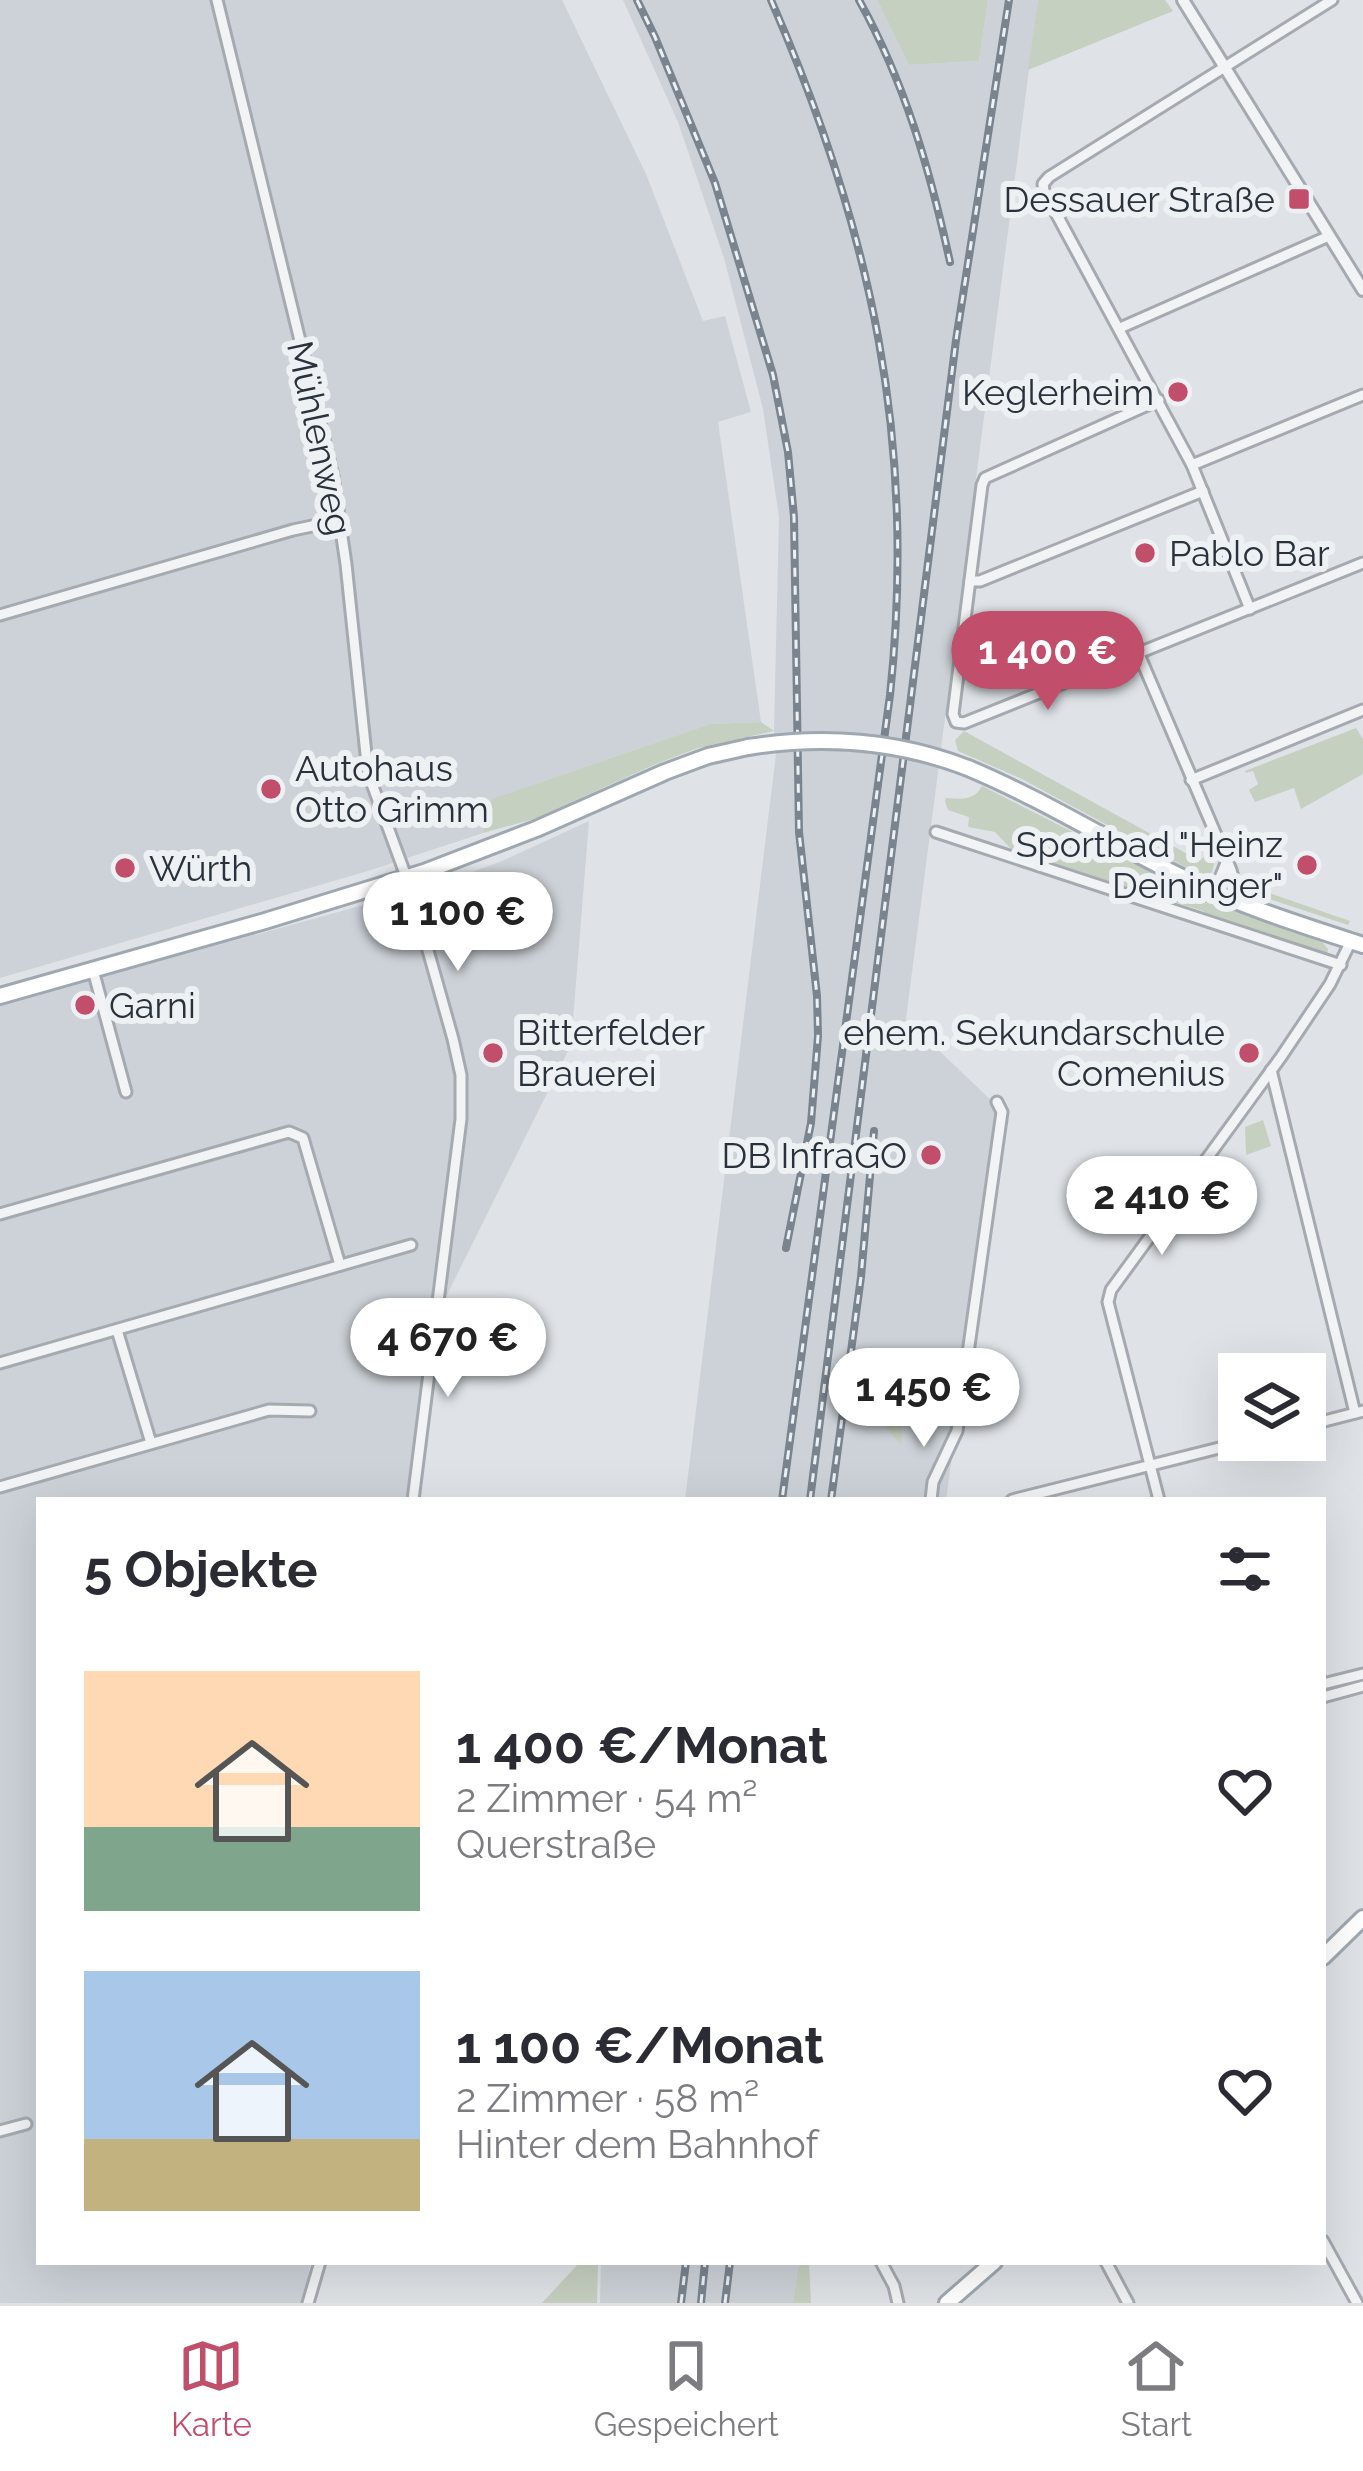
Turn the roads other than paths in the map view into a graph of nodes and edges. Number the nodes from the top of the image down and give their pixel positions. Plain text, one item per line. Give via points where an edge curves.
1 (217, 0) edge
2 (1183, 0) edge
3 (1332, 0) edge
4 (1225, 67) junction
5 (1329, 236) junction
6 (1363, 290) edge
7 (1120, 328) junction
8 (1363, 395) edge
9 (1159, 400) junction
10 (1192, 465) junction
11 (1203, 491) junction
12 (340, 520) junction
13 (1363, 563) edge
14 (970, 581) junction
15 (1250, 609) junction
16 (0, 615) edge
17 (1138, 652) junction
18 (1363, 710) edge
19 (1191, 780) junction
20 (935, 832) dead end
21 (1226, 863) junction
22 (406, 878) junction
23 (1208, 889) junction
24 (1240, 904) junction
25 (1357, 943) edge
26 (1341, 965) junction
27 (93, 970) junction
28 (0, 996) edge
29 (1271, 1070) junction
30 (126, 1092) dead end
31 (997, 1102) dead end
32 (0, 1214) edge
33 (411, 1244) dead end
34 (340, 1265) junction
35 (117, 1330) junction
36 (0, 1363) edge
37 (310, 1411) dead end
38 (1359, 1412) edge
39 (1326, 1421) edge
40 (152, 1443) junction
41 (1218, 1448) edge
42 (1150, 1465) junction
43 (0, 1486) edge
44 (412, 1497) edge
45 (931, 1497) edge
46 (1024, 1497) edge
47 (1158, 1497) edge
48 (1363, 1674) edge
49 (1326, 1683) edge
50 (1363, 1686) edge
51 (1326, 1695) edge
52 (1363, 1918) edge
53 (1326, 1955) edge
54 (26, 2124) dead end
55 (0, 2131) edge
56 (1326, 2246) edge
57 (319, 2265) edge
58 (883, 2265) edge
59 (990, 2265) edge
60 (1108, 2265) edge
61 (1358, 2301) edge
62 (308, 2303) edge
63 (898, 2303) edge
64 (946, 2303) edge
65 (1128, 2303) edge

1 - 12 street, Mühlenweg
2 - 4 street
3 - 4 street
4 - 5 street
4 - 7 street via 1042,184
5 - 6 street
5 - 7 street
7 - 9 street
8 - 10 street
9 - 10 street
9 - 14 street via 993,473 982,485
10 - 11 street
11 - 14 street
11 - 15 street
12 - 16 street
12 - 22 street, Mühlenweg via 368,772
13 - 15 street
14 - 17 street via 956,722
15 - 17 street
17 - 19 street
18 - 19 street
19 - 21 street
20 - 26 street
21 - 23 street
21 - 24 street
22 - 23 main road, bridge via 686,764 748,747 850,741 968,767
22 - 27 main road
22 - 44 street, Mühlenweg via 457,1053 462,1104
23 - 24 main road
24 - 25 main road
25 - 26 street
26 - 29 street
27 - 28 main road
27 - 30 street
29 - 38 street
29 - 42 street via 1111,1290
31 - 45 street via 1002,1112 957,1431
32 - 34 street via 289,1132 303,1138
33 - 34 street
34 - 35 street
35 - 36 street
35 - 40 street
37 - 40 street via 269,1409
38 - 39 street
40 - 43 street
41 - 42 street
42 - 46 street
42 - 47 street
48 - 49 street
50 - 51 street
52 - 53 main road
54 - 55 street
56 - 61 street
57 - 62 street
58 - 63 street
59 - 64 main road
60 - 65 street

